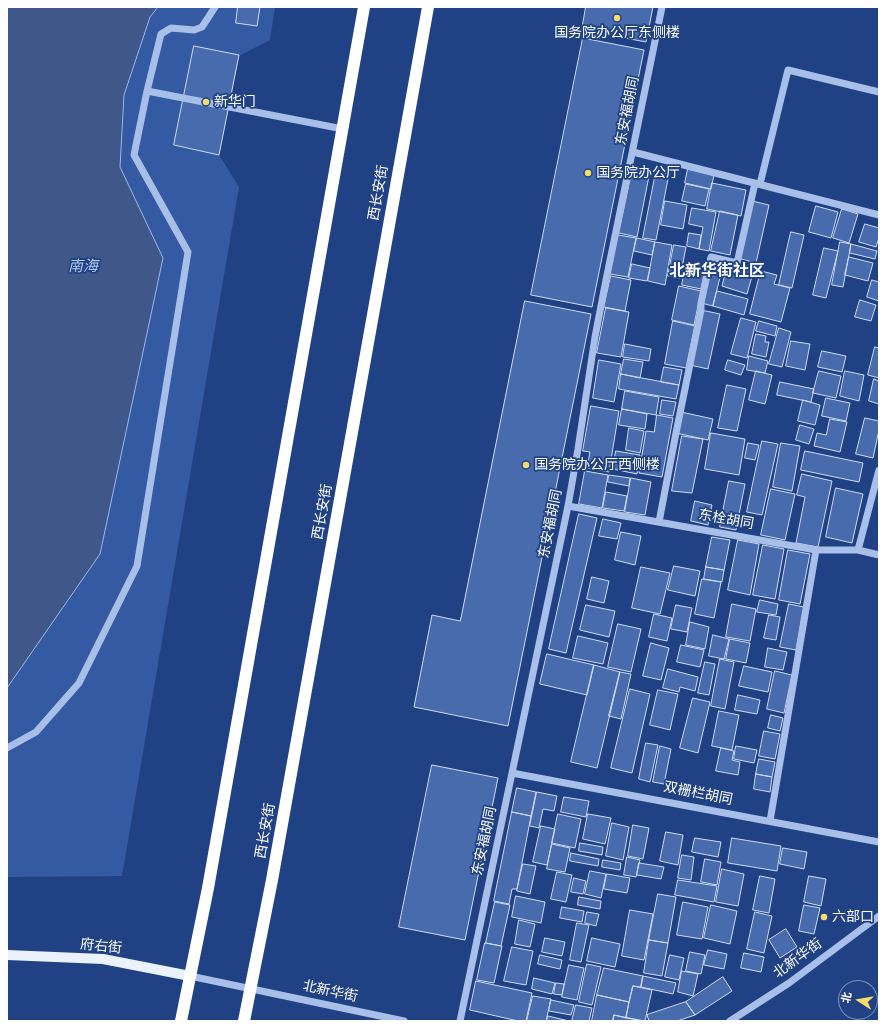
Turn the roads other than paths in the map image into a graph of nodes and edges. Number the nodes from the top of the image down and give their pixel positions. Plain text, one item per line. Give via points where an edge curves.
1 (215, 7) edge
2 (364, 7) edge
3 (428, 7) edge
4 (662, 7) edge
5 (147, 91) junction
6 (879, 92) edge
7 (343, 129) junction
8 (633, 152) junction
9 (758, 184) junction
10 (879, 215) edge
11 (879, 470) edge
12 (568, 506) junction
13 (659, 522) junction
14 (816, 550) junction
15 (858, 550) junction
16 (879, 555) edge
17 (7, 748) edge
18 (512, 772) junction
19 (770, 821) junction
20 (879, 842) edge
21 (879, 916) edge
22 (7, 955) edge
23 (190, 976) junction
24 (251, 988) junction
25 (181, 1021) edge
26 (244, 1021) edge
27 (404, 1021) edge
28 (460, 1021) edge
29 (730, 1021) edge

1 - 5 street via 202,27 194,30 171,28 160,34
2 - 7 highway
3 - 24 highway, 西长安街
4 - 8 street, 东安福胡同
5 - 7 street
5 - 17 street via 134,155 188,252 137,566 79,683 36,732
6 - 9 street via 788,70
7 - 23 highway via 208,888
8 - 9 street
8 - 12 street, 东安福胡同 via 595,337
9 - 10 street
9 - 13 street via 737,263 711,257
11 - 15 street
12 - 13 street, 东栓胡同
12 - 18 street, 东安福胡同
13 - 14 street, 东栓胡同
14 - 15 street, 东栓胡同
14 - 19 street
15 - 16 street, 东栓胡同
18 - 19 street, 双栅栏胡同
18 - 28 street, 东安福胡同
19 - 20 street, 双栅栏胡同
21 - 29 street, 北新华街 via 789,983
22 - 23 main road, 府右街 via 103,959
23 - 24 street, 北新华街
23 - 25 highway
24 - 26 highway, 西长安街
24 - 27 street, 北新华街

